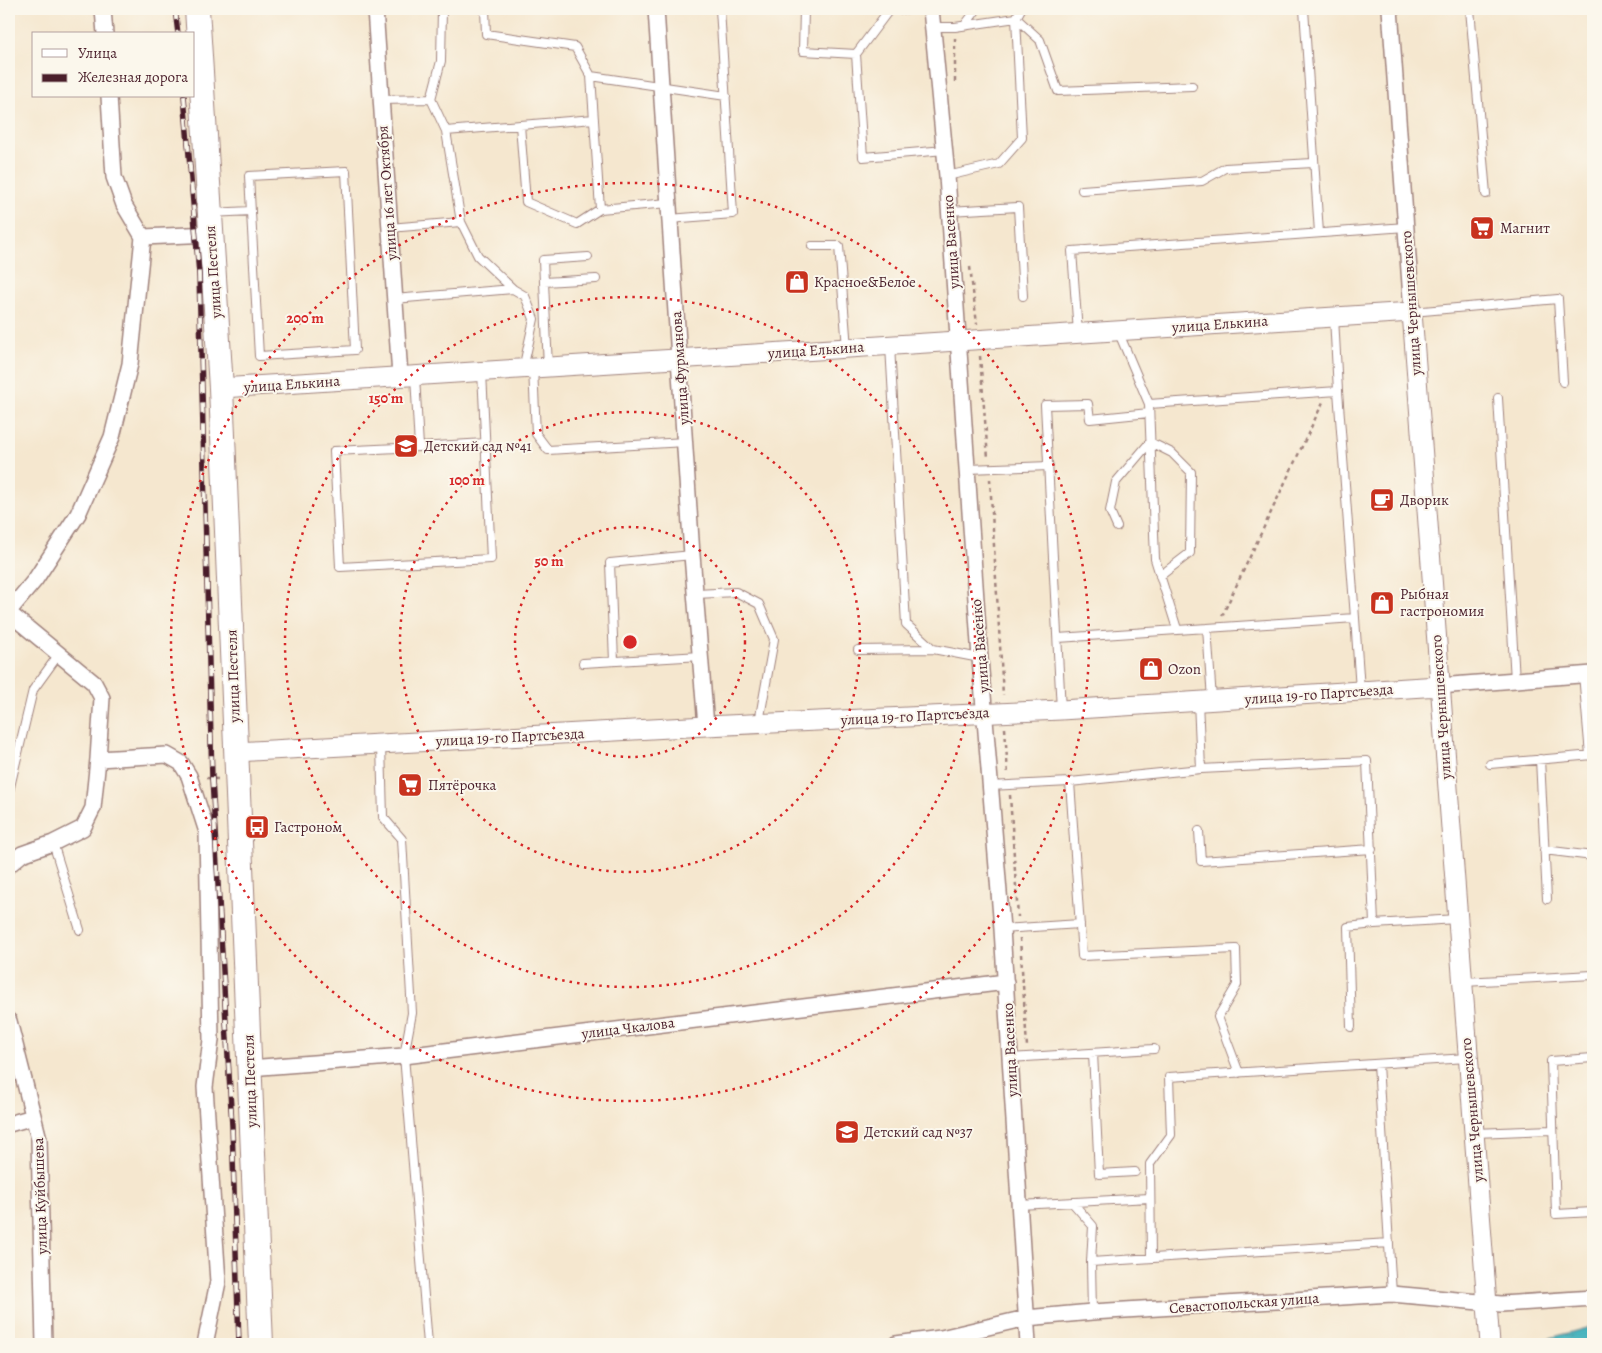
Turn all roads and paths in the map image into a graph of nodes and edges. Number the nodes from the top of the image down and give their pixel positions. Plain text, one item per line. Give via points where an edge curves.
1 (103, 9) edge
2 (197, 9) edge
3 (375, 9) edge
4 (442, 9) edge
5 (485, 9) edge
6 (656, 9) edge
7 (720, 9) edge
8 (804, 9) edge
9 (910, 9) edge
10 (931, 9) edge
11 (954, 9) edge
12 (977, 9) edge
13 (1021, 9) edge
14 (1304, 9) edge
15 (1390, 9) edge
16 (1470, 9) edge
17 (887, 10) edge
18 (1016, 18) junction
19 (965, 25) junction
20 (955, 27) junction
21 (933, 28) junction
22 (105, 32) edge
23 (856, 54) junction
24 (591, 76) junction
25 (955, 83) dead end
26 (660, 85) junction
27 (1192, 86) dead end
28 (726, 96) junction
29 (109, 98) edge
30 (431, 99) junction
31 (381, 100) junction
32 (594, 119) junction
33 (520, 125) junction
34 (446, 131) junction
35 (945, 150) junction
36 (1313, 163) junction
37 (947, 176) junction
38 (1082, 190) dead end
39 (1486, 194) dead end
40 (668, 203) junction
41 (600, 209) junction
42 (251, 211) junction
43 (949, 211) junction
44 (669, 219) junction
45 (461, 222) junction
46 (210, 224) junction
47 (1406, 227) junction
48 (390, 228) junction
49 (1318, 233) junction
50 (143, 237) junction
51 (812, 246) dead end
52 (588, 257) dead end
53 (970, 266) dead end
54 (596, 279) dead end
55 (544, 282) junction
56 (513, 289) junction
57 (1023, 296) dead end
58 (394, 299) junction
59 (1412, 312) junction
60 (1334, 317) junction
61 (1118, 331) junction
62 (1078, 333) junction
63 (978, 340) junction
64 (958, 341) junction
65 (890, 345) junction
66 (847, 348) junction
67 (680, 359) junction
68 (535, 368) junction
69 (482, 371) junction
70 (407, 376) junction
71 (1563, 382) dead end
72 (221, 388) junction
73 (1338, 391) junction
74 (1328, 392) junction
75 (1498, 398) dead end
76 (1148, 404) junction
77 (1149, 414) junction
78 (685, 442) junction
79 (1150, 442) junction
80 (485, 443) junction
81 (419, 447) junction
82 (1049, 466) junction
83 (989, 468) junction
84 (967, 469) junction
85 (1117, 527) dead end
86 (692, 555) junction
87 (1160, 576) junction
88 (696, 594) junction
89 (9, 612) edge
90 (1355, 618) junction
91 (1217, 627) junction
92 (1207, 628) junction
93 (1177, 630) junction
94 (1058, 638) junction
95 (933, 649) junction
96 (858, 650) dead end
97 (59, 654) junction
98 (701, 656) junction
99 (980, 658) junction
100 (614, 661) junction
101 (583, 662) dead end
102 (1588, 674) edge
103 (1515, 680) junction
104 (1439, 686) junction
105 (1360, 691) junction
106 (1205, 701) junction
107 (1061, 710) junction
108 (1004, 712) junction
109 (986, 713) junction
110 (759, 724) junction
111 (706, 726) junction
112 (381, 745) junction
113 (236, 752) junction
114 (1591, 755) edge
115 (98, 759) junction
116 (1540, 759) junction
117 (1490, 764) dead end
118 (1201, 769) junction
119 (189, 776) junction
120 (237, 780) junction
121 (1070, 782) junction
122 (1009, 785) junction
123 (990, 786) junction
124 (9, 791) edge
125 (1200, 831) dead end
126 (53, 843) junction
127 (1372, 849) junction
128 (1544, 850) junction
129 (1593, 856) edge
130 (9, 865) edge
131 (1547, 899) dead end
132 (1457, 919) junction
133 (1080, 924) junction
134 (1374, 924) junction
135 (1019, 928) junction
136 (1002, 929) junction
137 (80, 930) dead end
138 (1593, 975) edge
139 (1006, 982) junction
140 (1462, 982) junction
141 (9, 1021) edge
142 (1351, 1027) dead end
143 (1154, 1049) dead end
144 (1093, 1053) junction
145 (404, 1056) junction
146 (1028, 1057) junction
147 (1010, 1058) junction
148 (1467, 1058) junction
149 (1593, 1058) edge
150 (1378, 1064) junction
151 (249, 1068) junction
152 (1239, 1072) junction
153 (33, 1117) junction
154 (9, 1124) edge
155 (1552, 1130) junction
156 (1473, 1133) junction
157 (1135, 1172) dead end
158 (1150, 1198) junction
159 (1072, 1202) junction
160 (1019, 1205) junction
161 (1593, 1212) edge
162 (1390, 1243) junction
163 (1151, 1258) junction
164 (1091, 1262) junction
165 (1392, 1294) junction
166 (1593, 1298) edge
167 (1487, 1304) junction
168 (1092, 1312) junction
169 (1026, 1318) junction
170 (44, 1344) edge
171 (205, 1344) edge
172 (261, 1344) edge
173 (428, 1344) edge
174 (896, 1344) edge
175 (1028, 1344) edge
176 (1490, 1344) edge

1 - 22 street
2 - 46 main road, улица Пестеля
3 - 31 street, улица 16 лет Октября
4 - 30 lane via 440,61
5 - 24 lane via 486,34 575,47
6 - 26 street, улица Фурманова
7 - 28 lane
8 - 23 lane via 803,51
9 - 17 lane
10 - 21 street, улица Васенко
11 - 20 path
12 - 19 lane
13 - 18 lane
14 - 36 lane
15 - 47 street, улица Чернышевского
16 - 39 lane
17 - 23 lane
18 - 19 lane
18 - 27 lane via 1040,40 1058,91
18 - 37 lane via 1022,138 998,164
19 - 20 lane
20 - 21 lane
20 - 25 path
21 - 35 street, улица Васенко
23 - 35 lane via 863,157
24 - 26 lane
24 - 32 lane
26 - 28 lane
26 - 40 street, улица Фурманова
28 - 44 lane via 733,214
29 - 50 street via 114,178 124,205
30 - 31 lane
30 - 34 lane
31 - 48 street, улица 16 лет Октября
32 - 33 lane
32 - 41 lane
33 - 34 lane
33 - 41 lane via 526,202 577,224
34 - 45 lane
35 - 37 street, улица Васенко
36 - 38 lane via 1225,168 1202,181
36 - 49 lane
37 - 43 street, улица Васенко
40 - 41 lane
40 - 44 street, улица Фурманова
42 - 42 lane via 249,176 346,170 355,350 259,356
42 - 46 lane
43 - 57 lane via 1018,207
43 - 64 street, улица Васенко
44 - 67 street, улица Фурманова
45 - 48 lane
45 - 56 lane via 478,256
46 - 50 street
46 - 72 main road, улица Пестеля
47 - 49 lane
47 - 59 street, улица Чернышевского
48 - 58 street, улица 16 лет Октября
49 - 62 lane via 1072,251
50 - 89 street via 130,364 112,436 78,514 35,580
51 - 66 lane via 839,246
52 - 55 lane via 543,260
53 - 63 path
54 - 55 lane
55 - 68 lane
56 - 58 lane
56 - 68 lane via 525,296 534,319
58 - 70 street, улица 16 лет Октября
59 - 60 street, улица Елькина
59 - 71 lane via 1558,299
59 - 104 street, улица Чернышевского
60 - 61 street, улица Елькина
60 - 73 lane
61 - 62 street, улица Елькина
61 - 76 lane
62 - 63 street, улица Елькина
63 - 64 street, улица Елькина
63 - 83 path
64 - 65 street, улица Елькина
64 - 84 street, улица Васенко
65 - 66 street, улица Елькина
65 - 95 lane via 906,624
66 - 67 street, улица Елькина
67 - 68 street, улица Елькина
67 - 78 street, улица Фурманова
68 - 69 street, улица Елькина
68 - 78 lane via 536,434 548,450
69 - 70 street, улица Елькина
69 - 80 lane
70 - 72 street, улица Елькина
70 - 81 lane
72 - 113 main road, улица Пестеля
73 - 74 lane
73 - 90 lane
74 - 76 lane
74 - 91 path
75 - 103 lane
76 - 77 lane
77 - 79 lane
77 - 82 lane via 1090,418 1088,404 1045,405
78 - 86 street, улица Фурманова
79 - 85 lane via 1116,482 1110,511
79 - 87 lane via 1155,560
79 - 87 lane via 1172,453 1191,472 1190,553
80 - 81 lane
80 - 81 lane via 491,559 340,567 334,451
82 - 83 lane
82 - 94 lane
83 - 84 lane
83 - 108 path
84 - 99 street, улица Васенко
86 - 88 street, улица Фурманова
86 - 100 lane via 610,562
87 - 93 lane
88 - 98 street, улица Фурманова
88 - 110 lane via 736,592 759,604 774,639
89 - 97 street
90 - 91 lane
90 - 105 lane
91 - 92 lane
92 - 93 lane
92 - 106 lane
93 - 94 lane
94 - 107 lane
95 - 96 lane
95 - 99 lane
97 - 115 street via 94,683 102,698
97 - 124 lane via 33,690
98 - 100 lane
98 - 111 street, улица Фурманова
99 - 109 street, улица Васенко
100 - 101 lane
102 - 103 street, улица 19-го Партсъезда
102 - 114 lane
103 - 104 street, улица 19-го Партсъезда
104 - 105 street, улица 19-го Партсъезда
104 - 132 street, улица Чернышевского
105 - 106 street, улица 19-го Партсъезда
106 - 107 street, улица 19-го Партсъезда
106 - 118 lane
107 - 108 street, улица 19-го Партсъезда
108 - 109 street, улица 19-го Партсъезда
108 - 122 path
109 - 110 street, улица 19-го Партсъезда
109 - 123 street, улица Васенко
110 - 111 street, улица 19-го Партсъезда
111 - 112 street, улица 19-го Партсъезда
112 - 113 street, улица 19-го Партсъезда
112 - 145 lane via 383,817 402,839 412,1013
113 - 120 main road, улица Пестеля
114 - 116 lane
115 - 119 street via 168,755 181,762
115 - 126 street via 93,808 83,828
116 - 117 lane
116 - 128 lane
118 - 121 lane
118 - 127 lane via 1368,761
119 - 120 path
119 - 171 street via 207,832 211,1040 205,1087 218,1282
120 - 151 main road, улица Пестеля
121 - 122 lane
121 - 133 lane
122 - 123 lane
122 - 135 path
123 - 136 street, улица Васенко
125 - 127 lane via 1201,861
126 - 130 street via 22,854
126 - 137 lane
127 - 134 lane
128 - 129 lane
128 - 131 lane
132 - 134 lane
132 - 140 street, улица Чернышевского
133 - 135 lane
133 - 152 lane via 1082,956 1236,949 1237,985 1218,1017
134 - 142 lane via 1348,927
135 - 136 lane
135 - 146 path
136 - 139 street, улица Васенко
138 - 140 lane
139 - 145 street, улица Чкалова
139 - 147 street, улица Васенко
140 - 148 street, улица Чернышевского
141 - 153 street, улица Куйбышева
143 - 144 lane
144 - 146 lane
144 - 157 lane via 1099,1174
145 - 151 street, улица Чкалова
145 - 173 lane
146 - 147 lane
147 - 160 street, улица Васенко
148 - 150 lane
148 - 156 street, улица Чернышевского
149 - 155 lane via 1551,1061
150 - 152 lane
150 - 162 lane
151 - 172 main road, улица Пестеля
152 - 158 lane via 1168,1077 1171,1135 1150,1164
153 - 154 street
153 - 170 street, улица Куйбышева via 39,1139
155 - 156 lane
155 - 161 lane via 1556,1214
156 - 167 street, улица Чернышевского
158 - 159 lane
158 - 163 lane
159 - 160 lane
159 - 164 lane via 1093,1226
160 - 169 street, улица Васенко
162 - 163 lane
162 - 165 lane
163 - 164 lane
164 - 168 lane
165 - 167 street, Севастопольская улица
165 - 168 street, Севастопольская улица
166 - 167 street, Севастопольская улица
167 - 176 street, улица Чернышевского
168 - 169 street, Севастопольская улица
169 - 174 street, Севастопольская улица via 941,1338
169 - 175 street, улица Васенко

